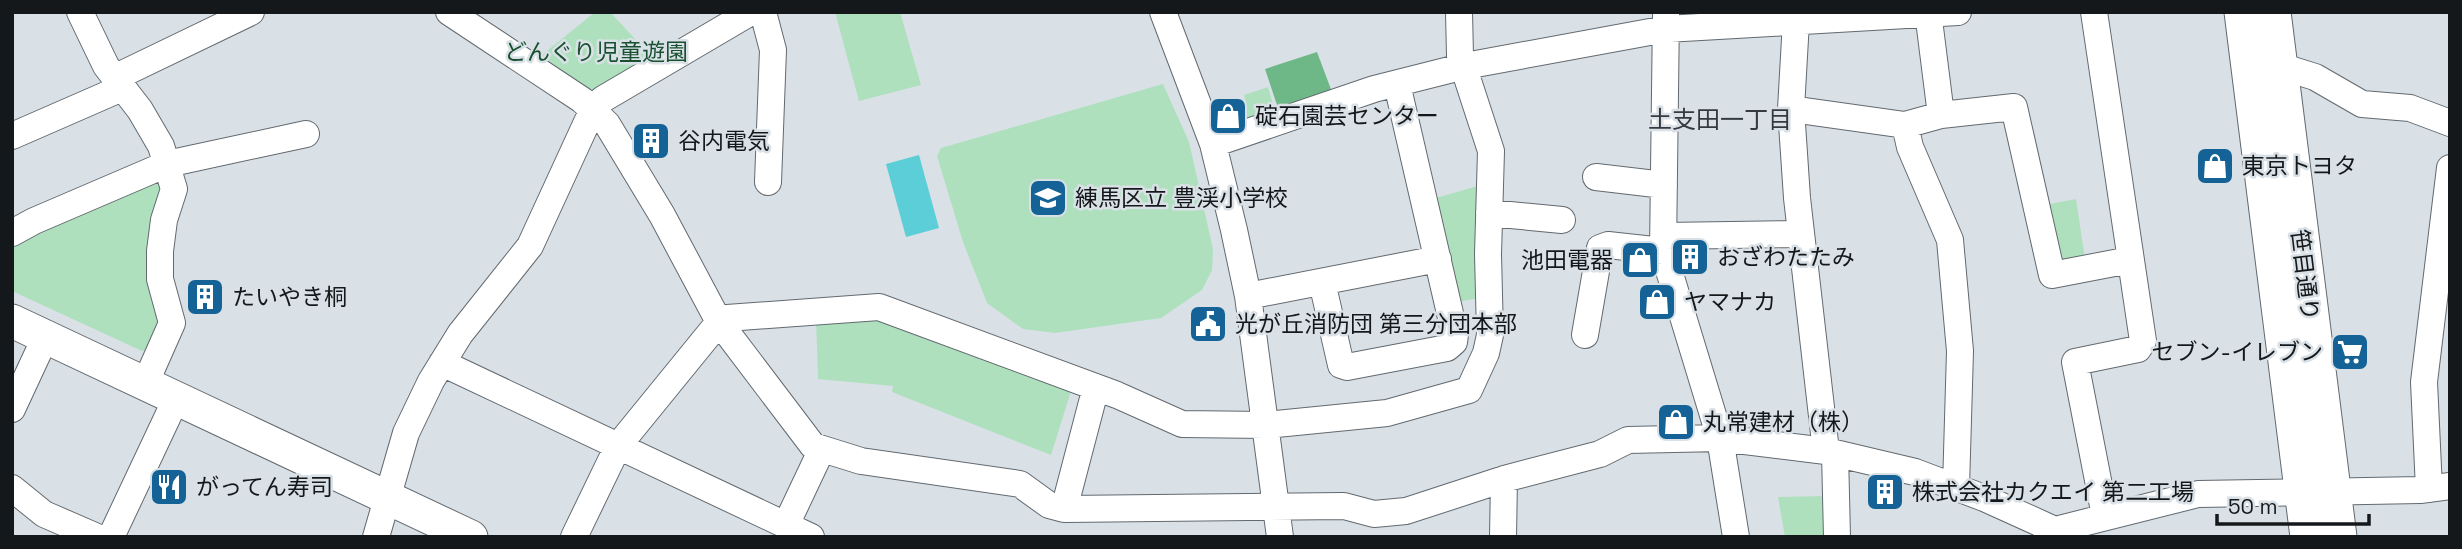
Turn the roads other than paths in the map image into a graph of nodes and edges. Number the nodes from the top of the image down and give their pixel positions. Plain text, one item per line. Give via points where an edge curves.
1 (80, 12) edge
2 (251, 12) edge
3 (449, 12) edge
4 (751, 12) edge
5 (763, 12) edge
6 (1163, 12) edge
7 (1459, 12) edge
8 (1958, 12) edge
9 (2094, 12) edge
10 (2241, 12) edge
11 (2274, 12) edge
12 (1928, 14) edge
13 (1829, 16) edge
14 (1796, 20) junction
15 (1666, 21) edge
16 (1465, 66) junction
17 (2280, 66) junction
18 (118, 83) junction
19 (1397, 84) junction
20 (1791, 109) junction
21 (593, 110) junction
22 (1941, 115) junction
23 (2450, 123) edge
24 (1905, 125) junction
25 (306, 134) dead end
26 (12, 136) edge
27 (1213, 144) junction
28 (167, 164) junction
29 (2450, 168) edge
30 (1596, 177) dead end
31 (768, 182) dead end
32 (1664, 185) junction
33 (1489, 213) junction
34 (1562, 220) dead end
35 (12, 233) edge
36 (1801, 233) junction
37 (1663, 244) junction
38 (1438, 260) junction
39 (2130, 260) junction
40 (1322, 282) junction
41 (1248, 296) junction
42 (12, 321) edge
43 (719, 323) junction
44 (1585, 335) dead end
45 (45, 338) junction
46 (442, 363) junction
47 (2437, 380) edge
48 (145, 384) junction
49 (1096, 387) junction
50 (176, 399) junction
51 (12, 409) edge
52 (1266, 425) junction
53 (1720, 438) junction
54 (618, 446) junction
55 (821, 451) junction
56 (1831, 452) junction
57 (1504, 479) junction
58 (1956, 487) junction
59 (2440, 487) edge
60 (12, 488) edge
61 (2334, 492) junction
62 (2301, 493) junction
63 (387, 496) junction
64 (1276, 507) junction
65 (1064, 509) junction
66 (2105, 516) junction
67 (786, 525) junction
68 (2060, 534) edge
69 (97, 537) edge
70 (111, 537) edge
71 (376, 537) edge
72 (471, 537) edge
73 (574, 537) edge
74 (811, 537) edge
75 (1280, 537) edge
76 (1503, 537) edge
77 (1736, 537) edge
78 (1837, 537) edge
79 (2307, 537) edge
80 (2340, 537) edge

1 - 18 street
2 - 18 street
3 - 21 street
4 - 21 street via 603,99
5 - 31 street via 773,50
6 - 27 street
7 - 16 street via 1460,56
8 - 12 street
9 - 39 street
10 - 62 main road, 笹目通り
11 - 17 main road, 笹目通り
12 - 13 street
12 - 22 street
13 - 14 street
14 - 15 street
14 - 20 street
15 - 16 street
15 - 32 street
16 - 19 street
16 - 33 street via 1491,151
17 - 23 street via 2315,77 2362,104 2410,108
17 - 61 main road, 笹目通り
18 - 26 street
18 - 28 street via 141,110
19 - 27 street
19 - 38 street
20 - 24 street
20 - 36 street
21 - 43 street via 607,124 662,215
21 - 46 street via 530,246
22 - 24 street
22 - 39 street via 2014,107 2052,275
24 - 58 street via 1950,240 1960,351
25 - 28 street
27 - 41 street
28 - 35 street
28 - 48 street via 174,189 163,220 160,279 172,323
29 - 47 street
30 - 32 street
32 - 37 street
33 - 34 street
33 - 52 street via 1490,343 1469,390 1387,413
36 - 37 street
36 - 56 street
37 - 44 street via 1600,248
37 - 53 street
38 - 40 street
38 - 40 street via 1454,342 1447,348 1347,367 1341,365
39 - 66 street via 2142,346 2075,362
40 - 41 street
41 - 52 street
42 - 45 main road
43 - 49 street via 727,318 879,307
43 - 54 street
43 - 55 street
45 - 48 main road
45 - 51 street
46 - 54 street
46 - 63 street via 406,433
47 - 59 street
48 - 50 main road
49 - 52 street via 1182,424
49 - 65 street
50 - 63 main road
50 - 70 street
52 - 64 street
53 - 56 street
53 - 57 street via 1628,440 1600,454
53 - 77 street
54 - 67 street
54 - 73 street
55 - 65 street via 1020,484 1049,505
55 - 67 street
56 - 58 street
56 - 78 street
57 - 64 street via 1406,510 1374,514 1344,506
57 - 76 street
58 - 68 street
59 - 61 street
60 - 69 street via 44,514
61 - 62 street
61 - 80 main road, 笹目通り
62 - 66 street via 2198,494
62 - 79 main road, 笹目通り
63 - 71 street
63 - 72 main road
64 - 65 street
64 - 75 street
66 - 68 street
67 - 74 street

